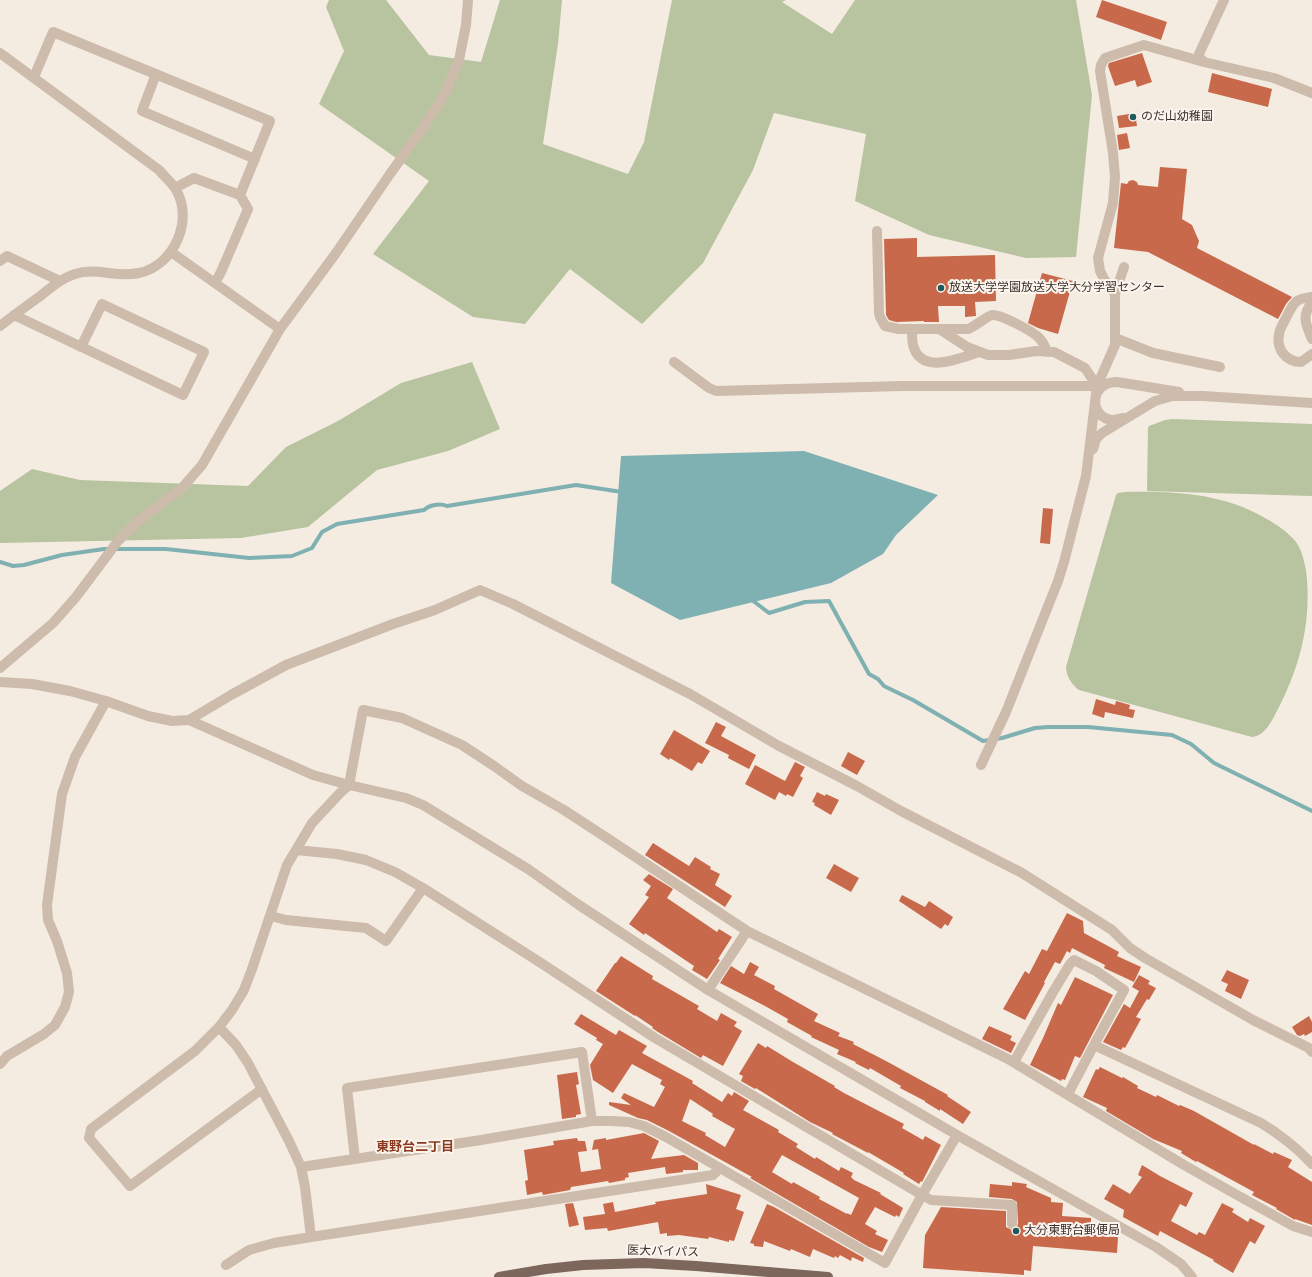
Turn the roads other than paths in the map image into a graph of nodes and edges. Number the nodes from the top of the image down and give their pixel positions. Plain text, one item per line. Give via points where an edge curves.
1 (468, 0) edge
2 (1224, 0) edge
3 (0, 52) edge
4 (1204, 62) junction
5 (156, 74) junction
6 (34, 77) junction
7 (1312, 93) edge
8 (255, 159) junction
9 (175, 188) junction
10 (240, 195) junction
11 (877, 231) dead end
12 (171, 252) junction
13 (0, 262) edge
14 (1124, 267) dead end
15 (60, 281) junction
16 (215, 283) junction
17 (1115, 294) junction
18 (1312, 297) edge
19 (1312, 303) edge
20 (14, 315) junction
21 (0, 326) edge
22 (280, 329) junction
23 (912, 330) junction
24 (942, 330) junction
25 (1115, 338) junction
26 (1312, 339) edge
27 (81, 347) junction
28 (979, 352) junction
29 (1047, 352) junction
30 (1312, 354) edge
31 (674, 362) dead end
32 (1220, 367) dead end
33 (1128, 384) junction
34 (1097, 386) junction
35 (1203, 396) junction
36 (1095, 399) junction
37 (1152, 403) junction
38 (1312, 403) edge
39 (1136, 412) junction
40 (1086, 476) junction
41 (0, 668) edge
42 (0, 682) edge
43 (106, 701) junction
44 (189, 720) junction
45 (981, 766) dead end
46 (349, 785) junction
47 (296, 850) junction
48 (423, 888) junction
49 (271, 916) junction
50 (747, 932) junction
51 (708, 990) junction
52 (219, 1027) junction
53 (1094, 1045) junction
54 (1311, 1049) edge
55 (1014, 1062) junction
56 (0, 1064) edge
57 (262, 1089) junction
58 (1068, 1094) junction
59 (592, 1121) junction
60 (958, 1135) junction
61 (355, 1159) junction
62 (1312, 1164) edge
63 (300, 1167) junction
64 (720, 1168) junction
65 (922, 1195) junction
66 (1012, 1224) dead end
67 (1312, 1232) edge
68 (312, 1237) junction
69 (226, 1264) dead end
70 (498, 1277) edge
71 (828, 1277) edge
72 (1192, 1277) edge

1 - 22 street via 459,60 445,94 424,128
2 - 4 street via 1199,57
3 - 6 street
4 - 7 street via 1274,78
4 - 17 street via 1144,45 1105,58 1101,65 1115,177 1113,203 1098,258 1104,279
5 - 6 street via 53,32
5 - 8 street via 142,111
5 - 8 street via 270,121
6 - 9 street via 159,170
8 - 10 street
9 - 10 street via 194,178
9 - 12 street via 182,207 182,224
10 - 16 street via 248,209
11 - 23 street via 880,318 886,326
12 - 15 street via 156,265 140,273 123,275 83,272
12 - 16 street
13 - 15 street via 7,256
14 - 17 street
15 - 20 street
16 - 22 street
17 - 25 street
18 - 30 street via 1294,303 1282,326 1278,345 1289,360 1295,362 1301,362
19 - 26 street via 1305,315
20 - 21 street
20 - 27 street
22 - 41 street via 202,465 182,488 136,523 118,541 58,618
23 - 24 street
23 - 28 street via 913,346 923,360 934,363 947,362
24 - 28 street
24 - 29 street via 968,330 987,317 1001,316 1036,335
25 - 32 street via 1154,353
25 - 34 street via 1115,345
27 - 27 street via 102,304 204,352 183,395
28 - 29 street via 998,355
29 - 34 street via 1054,352 1084,368
31 - 34 street via 716,391 903,386
33 - 35 street
33 - 36 street via 1105,384 1099,389
33 - 37 street via 1145,392
34 - 36 street
35 - 37 street via 1172,396
35 - 38 street
36 - 39 street via 1098,411 1113,420
36 - 40 street
37 - 39 street
39 - 40 street via 1098,436
40 - 45 street via 1058,581 1006,712
42 - 43 street via 39,685
43 - 44 street via 148,716 172,721
43 - 56 street via 75,757 62,794 47,905 48,920 67,972 69,992 65,1006 55,1025 7,1056
44 - 46 street via 313,775
44 - 54 street via 286,665 435,610 480,590 533,614 690,694 780,746 1022,873 1112,930 1130,948 1145,958 1253,1020
46 - 47 street via 312,823
46 - 50 street via 363,710 402,718 462,745
46 - 51 street via 406,798 423,805 528,869
47 - 48 street via 366,860 395,872
47 - 49 street via 287,865
48 - 49 street via 386,941 366,928 286,920
48 - 65 street via 655,1038
49 - 52 street via 244,990
50 - 51 street
50 - 55 street
51 - 60 street
52 - 57 street via 248,1062
52 - 57 street via 196,1051 91,1129 89,1138 130,1186
53 - 55 street via 1124,990 1074,960
53 - 58 street
53 - 62 street via 1261,1123 1282,1136
55 - 58 street
57 - 63 street
58 - 67 street via 1237,1195 1294,1226
59 - 61 street
59 - 61 street via 582,1052 347,1088
59 - 64 street via 611,1120 644,1126
60 - 65 street
60 - 72 street via 1156,1247 1180,1264
61 - 63 street
63 - 68 street
64 - 65 street via 885,1263
64 - 68 street via 713,1175
65 - 66 street via 931,1200 1012,1205
68 - 69 street via 249,1250
70 - 71 main road, 医大バイパス via 583,1265 644,1263

